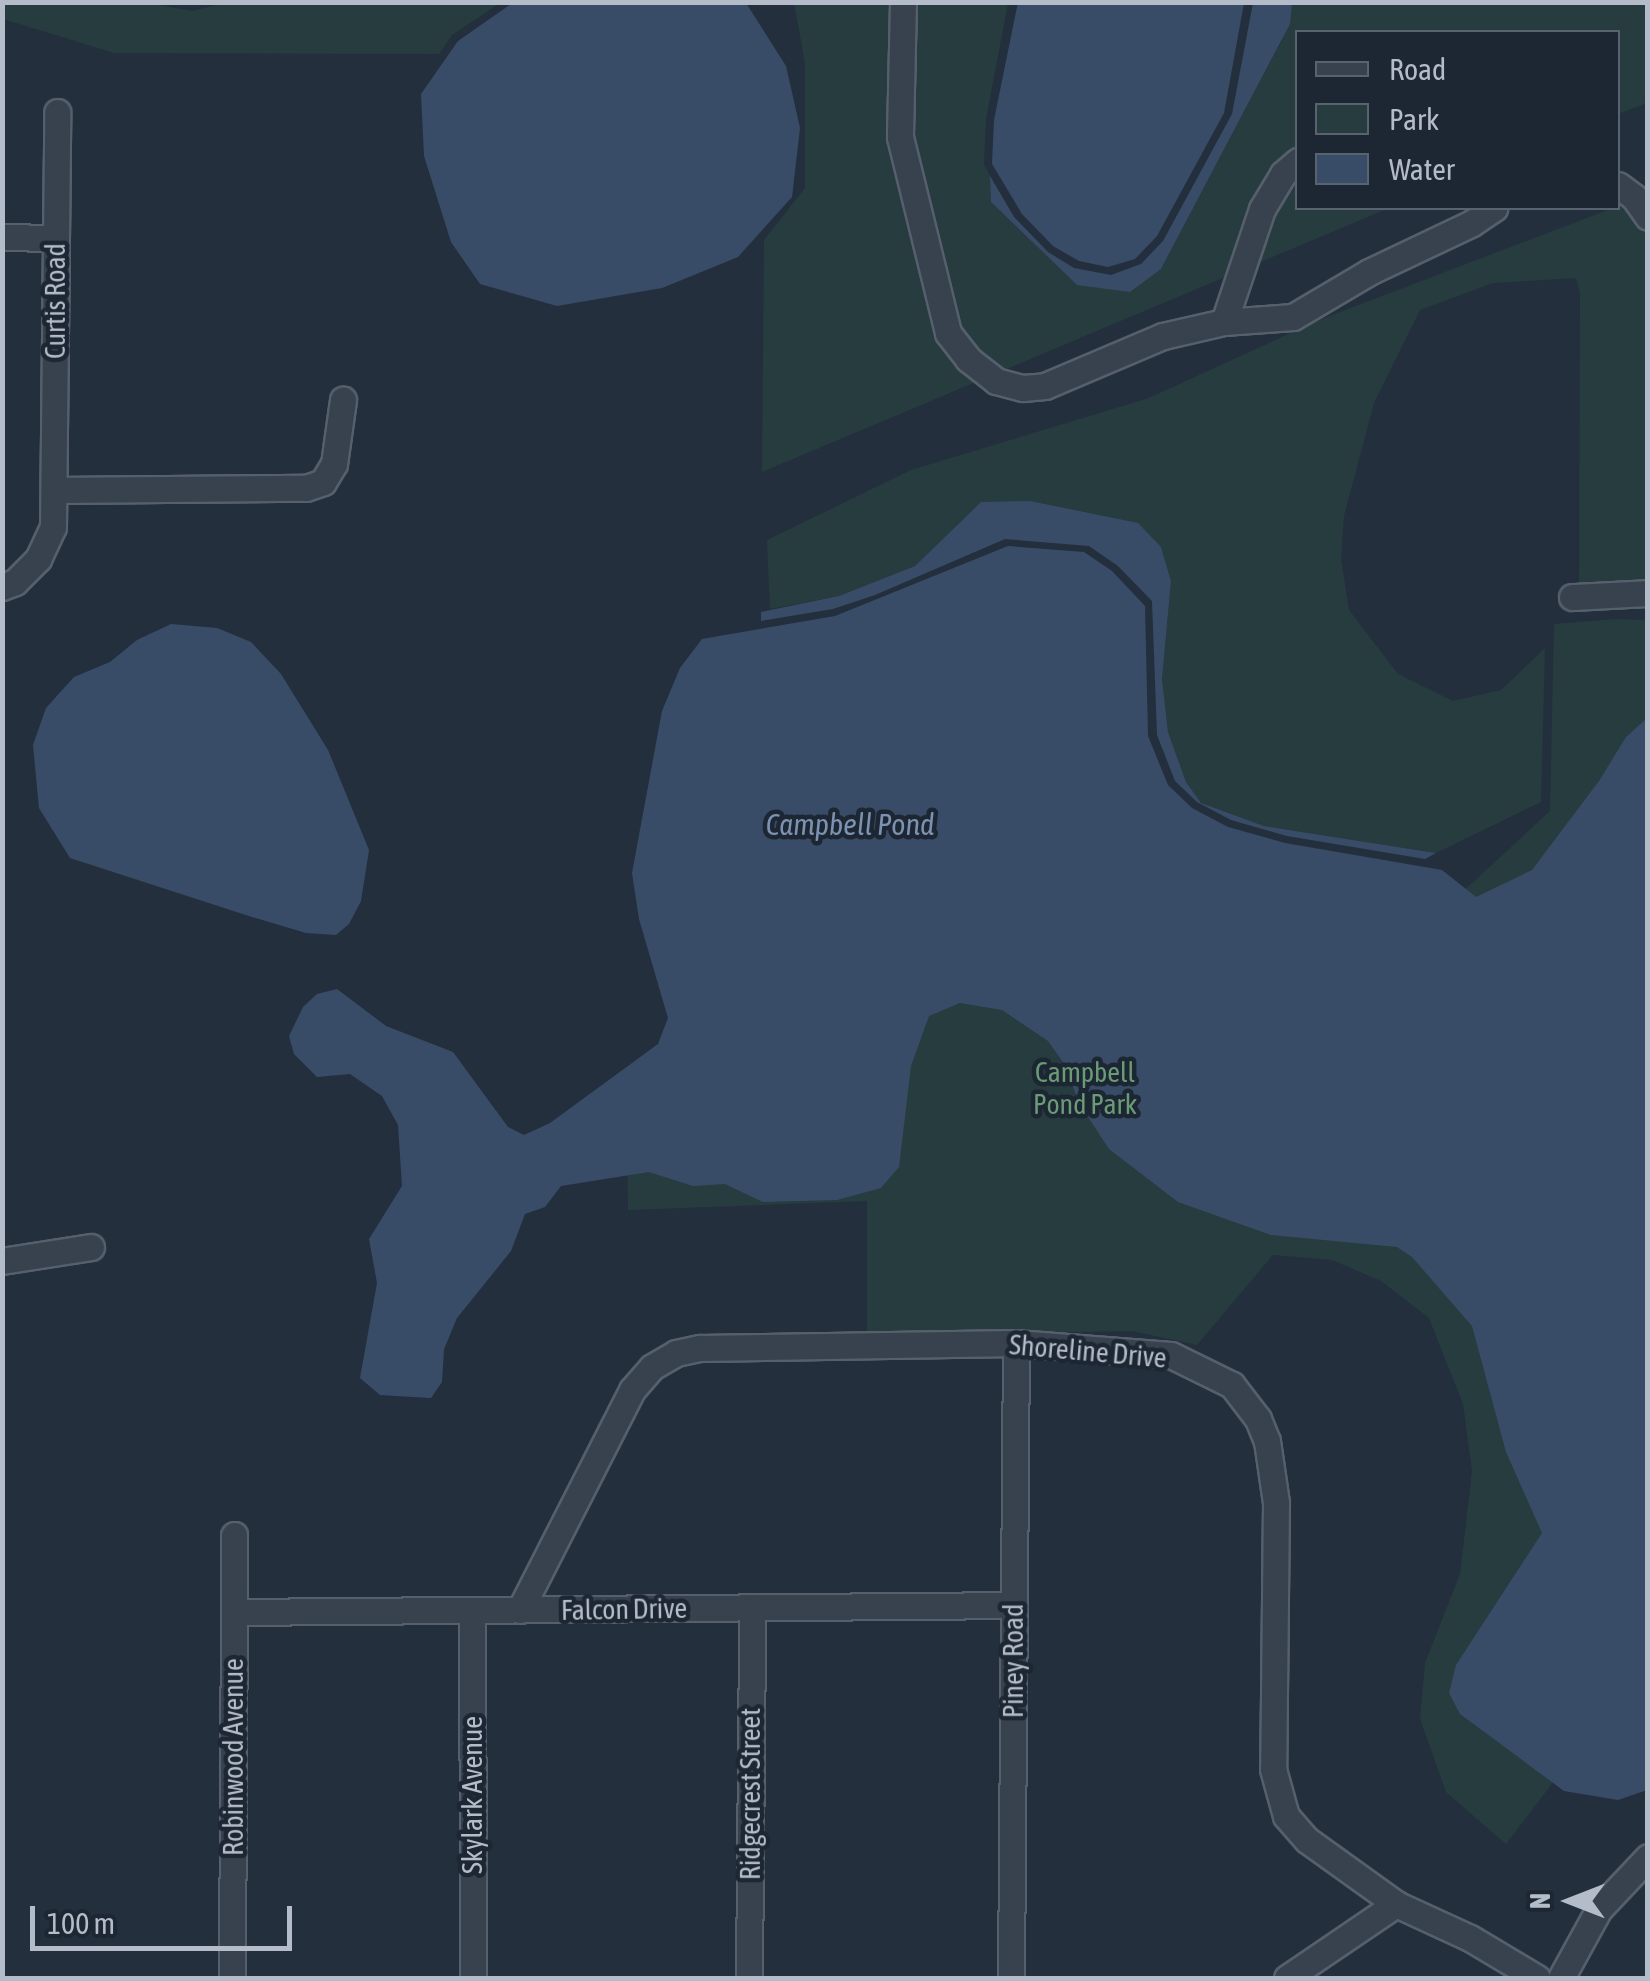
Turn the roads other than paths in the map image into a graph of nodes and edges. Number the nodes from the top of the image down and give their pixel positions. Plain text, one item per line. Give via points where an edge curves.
1 (904, 2) edge
2 (57, 112) dead end
3 (1295, 164) edge
4 (1620, 186) edge
5 (1491, 210) edge
6 (1648, 217) edge
7 (2, 237) edge
8 (56, 238) junction
9 (1224, 322) junction
10 (344, 400) dead end
11 (55, 490) junction
12 (2, 586) edge
13 (1648, 593) edge
14 (1572, 597) dead end
15 (91, 1248) dead end
16 (2, 1261) edge
17 (1016, 1343) junction
18 (234, 1535) dead end
19 (1013, 1605) junction
20 (752, 1609) junction
21 (520, 1610) junction
22 (234, 1612) junction
23 (472, 1612) junction
24 (1648, 1857) edge
25 (1396, 1904) junction
26 (232, 1978) edge
27 (472, 1978) edge
28 (749, 1978) edge
29 (1011, 1978) edge
30 (1288, 1978) edge
31 (1537, 1978) edge
32 (1561, 1978) edge

1 - 9 street via 900,137 948,333 968,359 996,381 1045,386 1163,336
2 - 8 street, Curtis Road
3 - 9 street via 1262,209
4 - 6 street
5 - 9 street via 1293,317
7 - 8 street
8 - 11 street, Curtis Road
10 - 11 street via 334,464 323,482 306,488
11 - 12 street, Curtis Road via 53,527 38,559
13 - 14 street
15 - 16 street
17 - 19 street, Piney Road
17 - 21 street, Shoreline Drive via 676,1353 632,1390
17 - 25 street, Shoreline Drive via 1171,1355 1210,1371 1246,1400 1273,1469 1272,1769 1279,1802 1307,1840
18 - 22 street, Robinwood Avenue
19 - 20 street, Falcon Drive
19 - 29 street, Piney Road
20 - 21 street, Falcon Drive
20 - 28 street, Ridgecrest Street
21 - 23 street, Falcon Drive
22 - 23 street, Falcon Drive
22 - 26 street, Robinwood Avenue
23 - 27 street, Skylark Avenue
24 - 32 street via 1598,1909
25 - 30 street
25 - 31 street, Shoreline Drive

